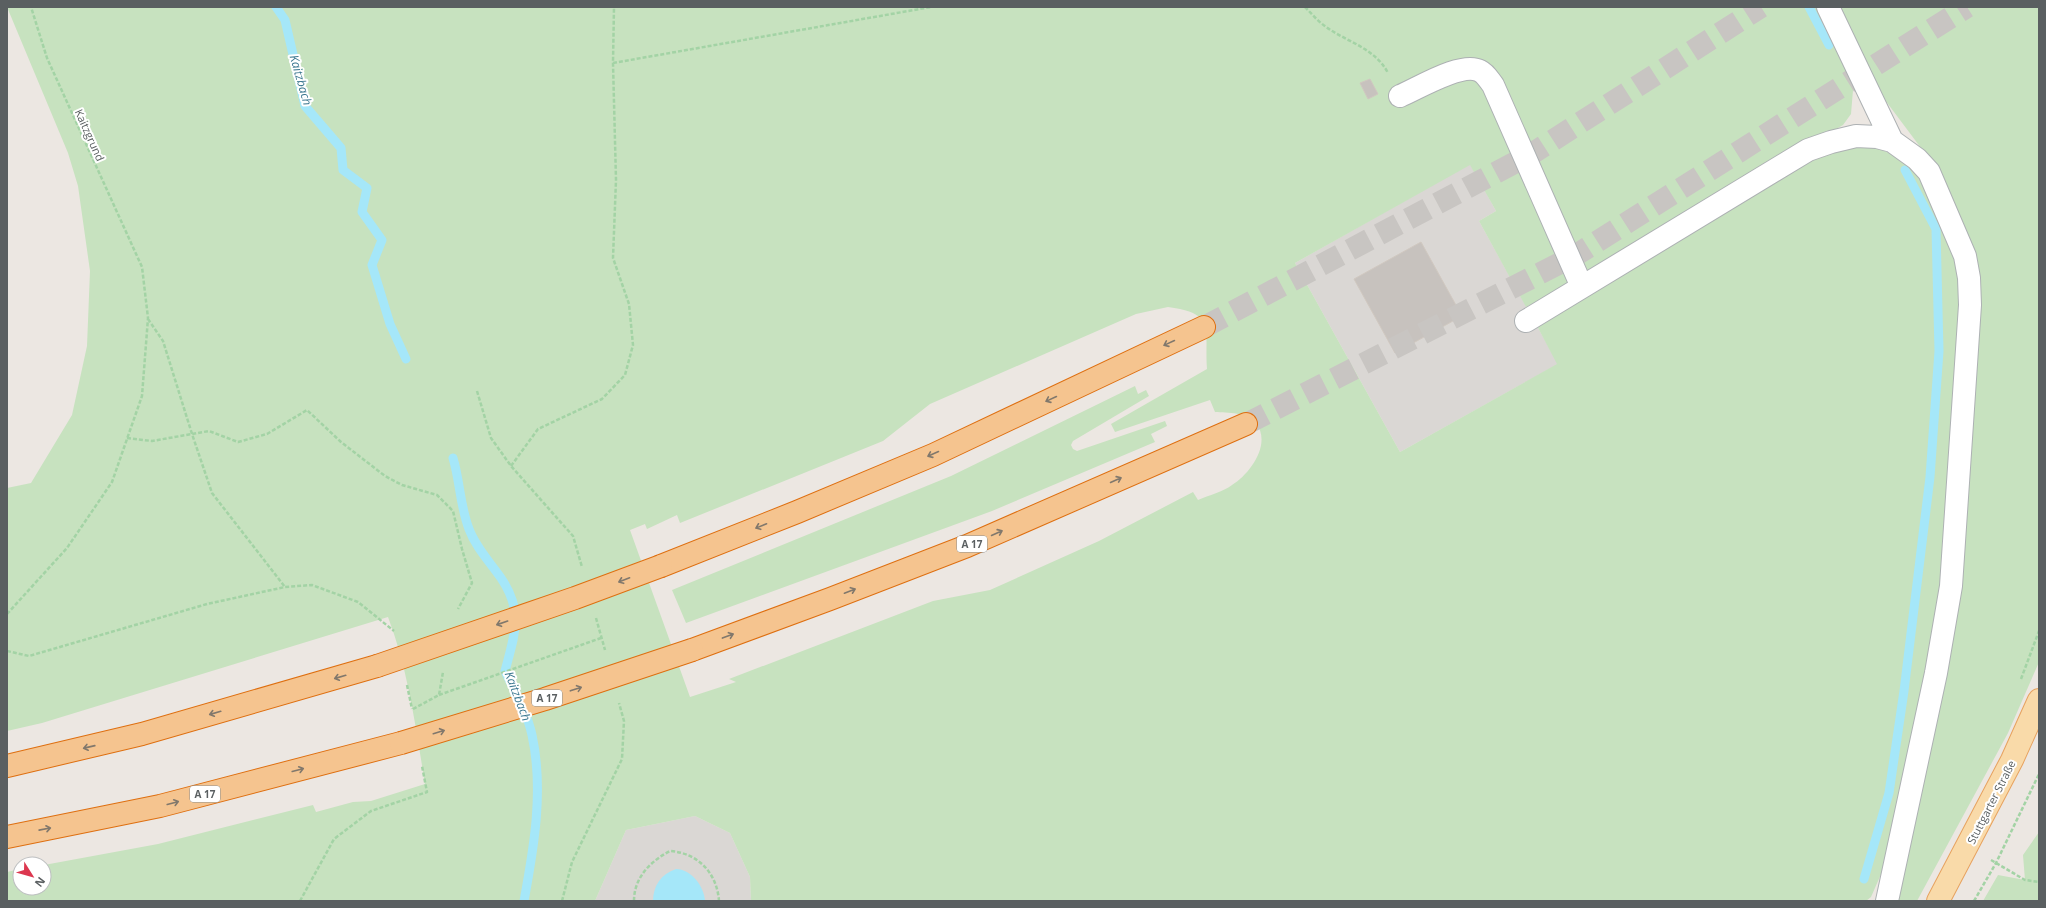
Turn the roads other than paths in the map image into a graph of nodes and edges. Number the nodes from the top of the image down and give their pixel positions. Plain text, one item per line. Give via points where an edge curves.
1 (1828, 7) edge
2 (1400, 96) road end
3 (1892, 141) junction
4 (1582, 287) junction
5 (1526, 321) dead end
6 (1204, 326) tunnel mouth
7 (1246, 424) tunnel mouth
8 (2039, 700) edge
9 (7, 766) edge
10 (7, 837) edge
11 (1887, 901) edge
12 (1938, 901) edge

1 - 3 lane
2 - 4 lane via 1457,70 1477,70 1487,77
3 - 4 lane via 1856,136 1808,150
3 - 11 lane via 1917,159 1929,172 1965,256 1970,305 1951,586 1936,673
4 - 5 lane
6 -> 9 highway, bridge via 933,455 797,512 575,598 377,666 142,734
10 -> 7 highway, A 17, bridge via 160,806 401,743 545,699 692,650 966,546
8 - 12 main road, Stuttgarter Straße via 2012,760

